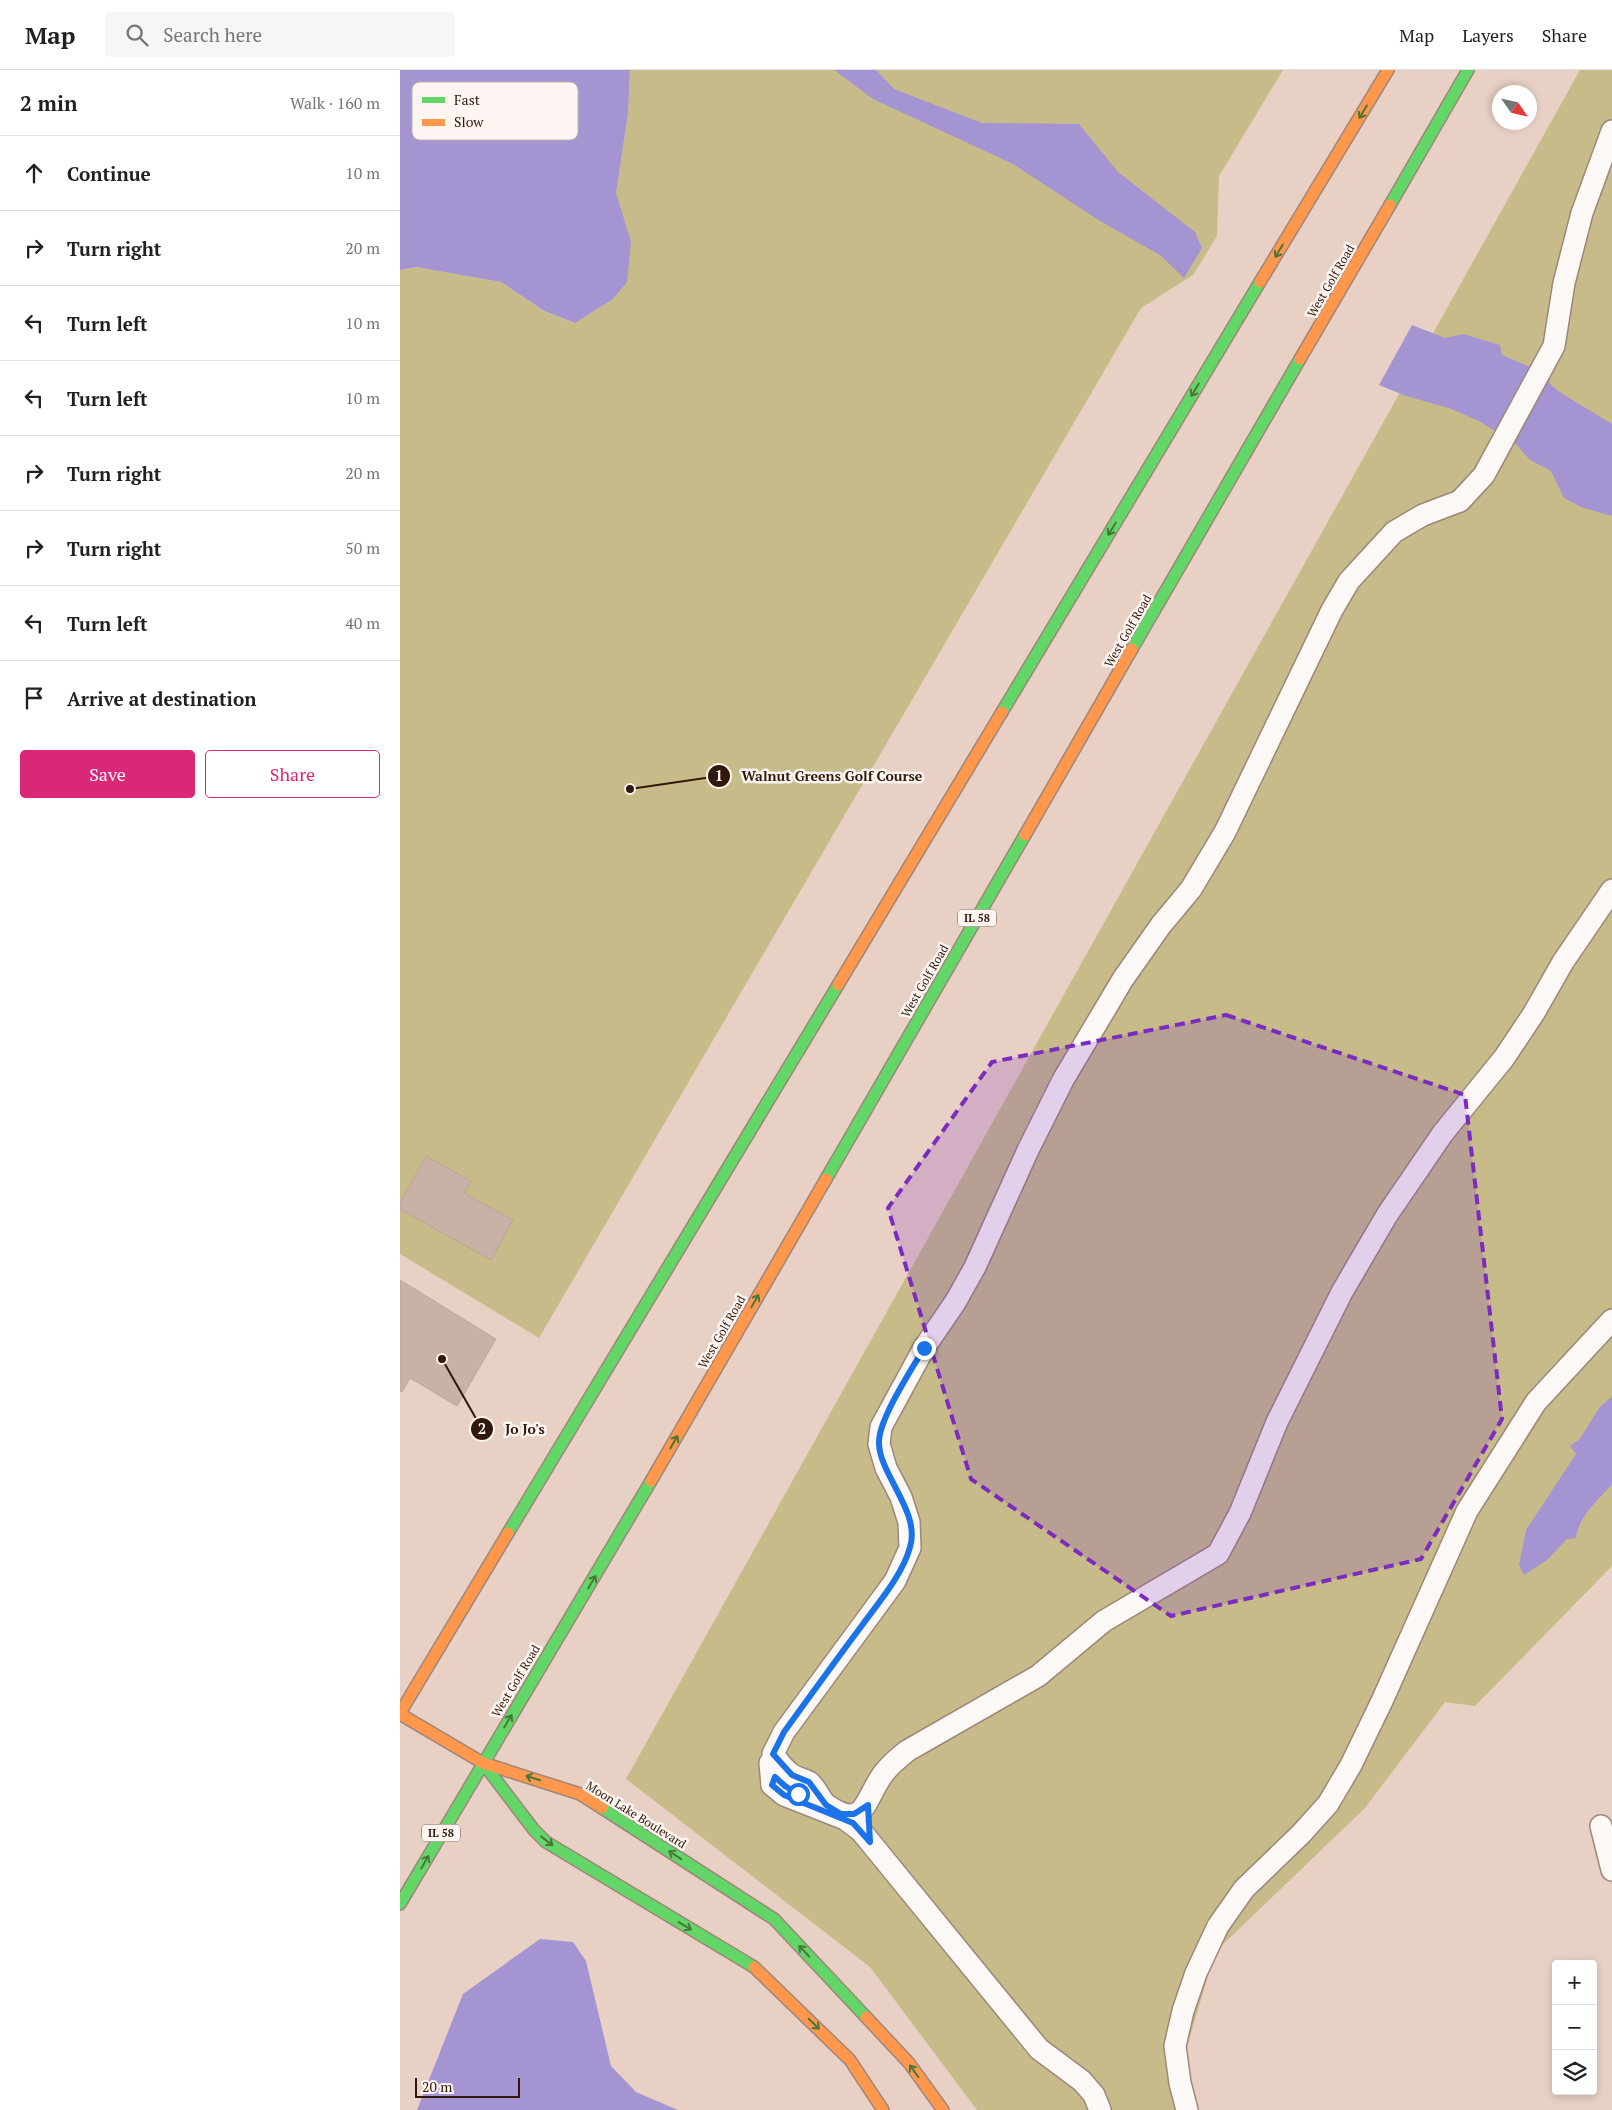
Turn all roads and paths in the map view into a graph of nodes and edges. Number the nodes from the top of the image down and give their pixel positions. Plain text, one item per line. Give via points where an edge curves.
1 (1388, 70) edge
2 (1468, 70) edge
3 (1612, 130) edge
4 (1612, 890) edge
5 (1612, 1320) edge
6 (400, 1714) edge
7 (483, 1763) junction
8 (772, 1785) dead end
9 (868, 1805) junction
10 (1600, 1826) dead end
11 (870, 1842) junction
12 (1612, 1870) edge
13 (400, 1904) edge
14 (883, 2110) edge
15 (943, 2110) edge
16 (1100, 2110) edge
17 (1187, 2110) edge

1 -> 6 main road
7 -> 2 main road, West Golf Road / IL 58 via 620,1534
3 - 9 lane via 1580,222 1564,283 1554,346 1484,475 1460,501 1423,515 1394,532 1349,580 1225,832 1191,889 1123,979 1063,1080 975,1267 924,1348 881,1426 878,1444 909,1522 910,1548 895,1581 784,1732 773,1754 792,1775 809,1782 826,1805 841,1814 854,1814
4 - 9 lane via 1504,1058 1443,1132 1387,1214 1342,1292 1277,1422 1240,1513 1218,1554 1104,1620 1038,1676 907,1751 892,1763 878,1782
5 - 17 lane via 1536,1402 1467,1511 1382,1701 1328,1804 1244,1889 1218,1926 1196,1973 1175,2046
6 - 7 main road
13 -> 7 main road, West Golf Road / IL 58
7 -> 14 main road via 546,1842 758,1969 850,2060
15 -> 7 main road, Moon Lake Boulevard via 909,2063 774,1919 580,1794
8 - 11 lane via 784,1795 853,1823
9 - 11 lane
10 - 12 lane
11 - 16 lane via 1038,2049 1082,2081 1094,2095

